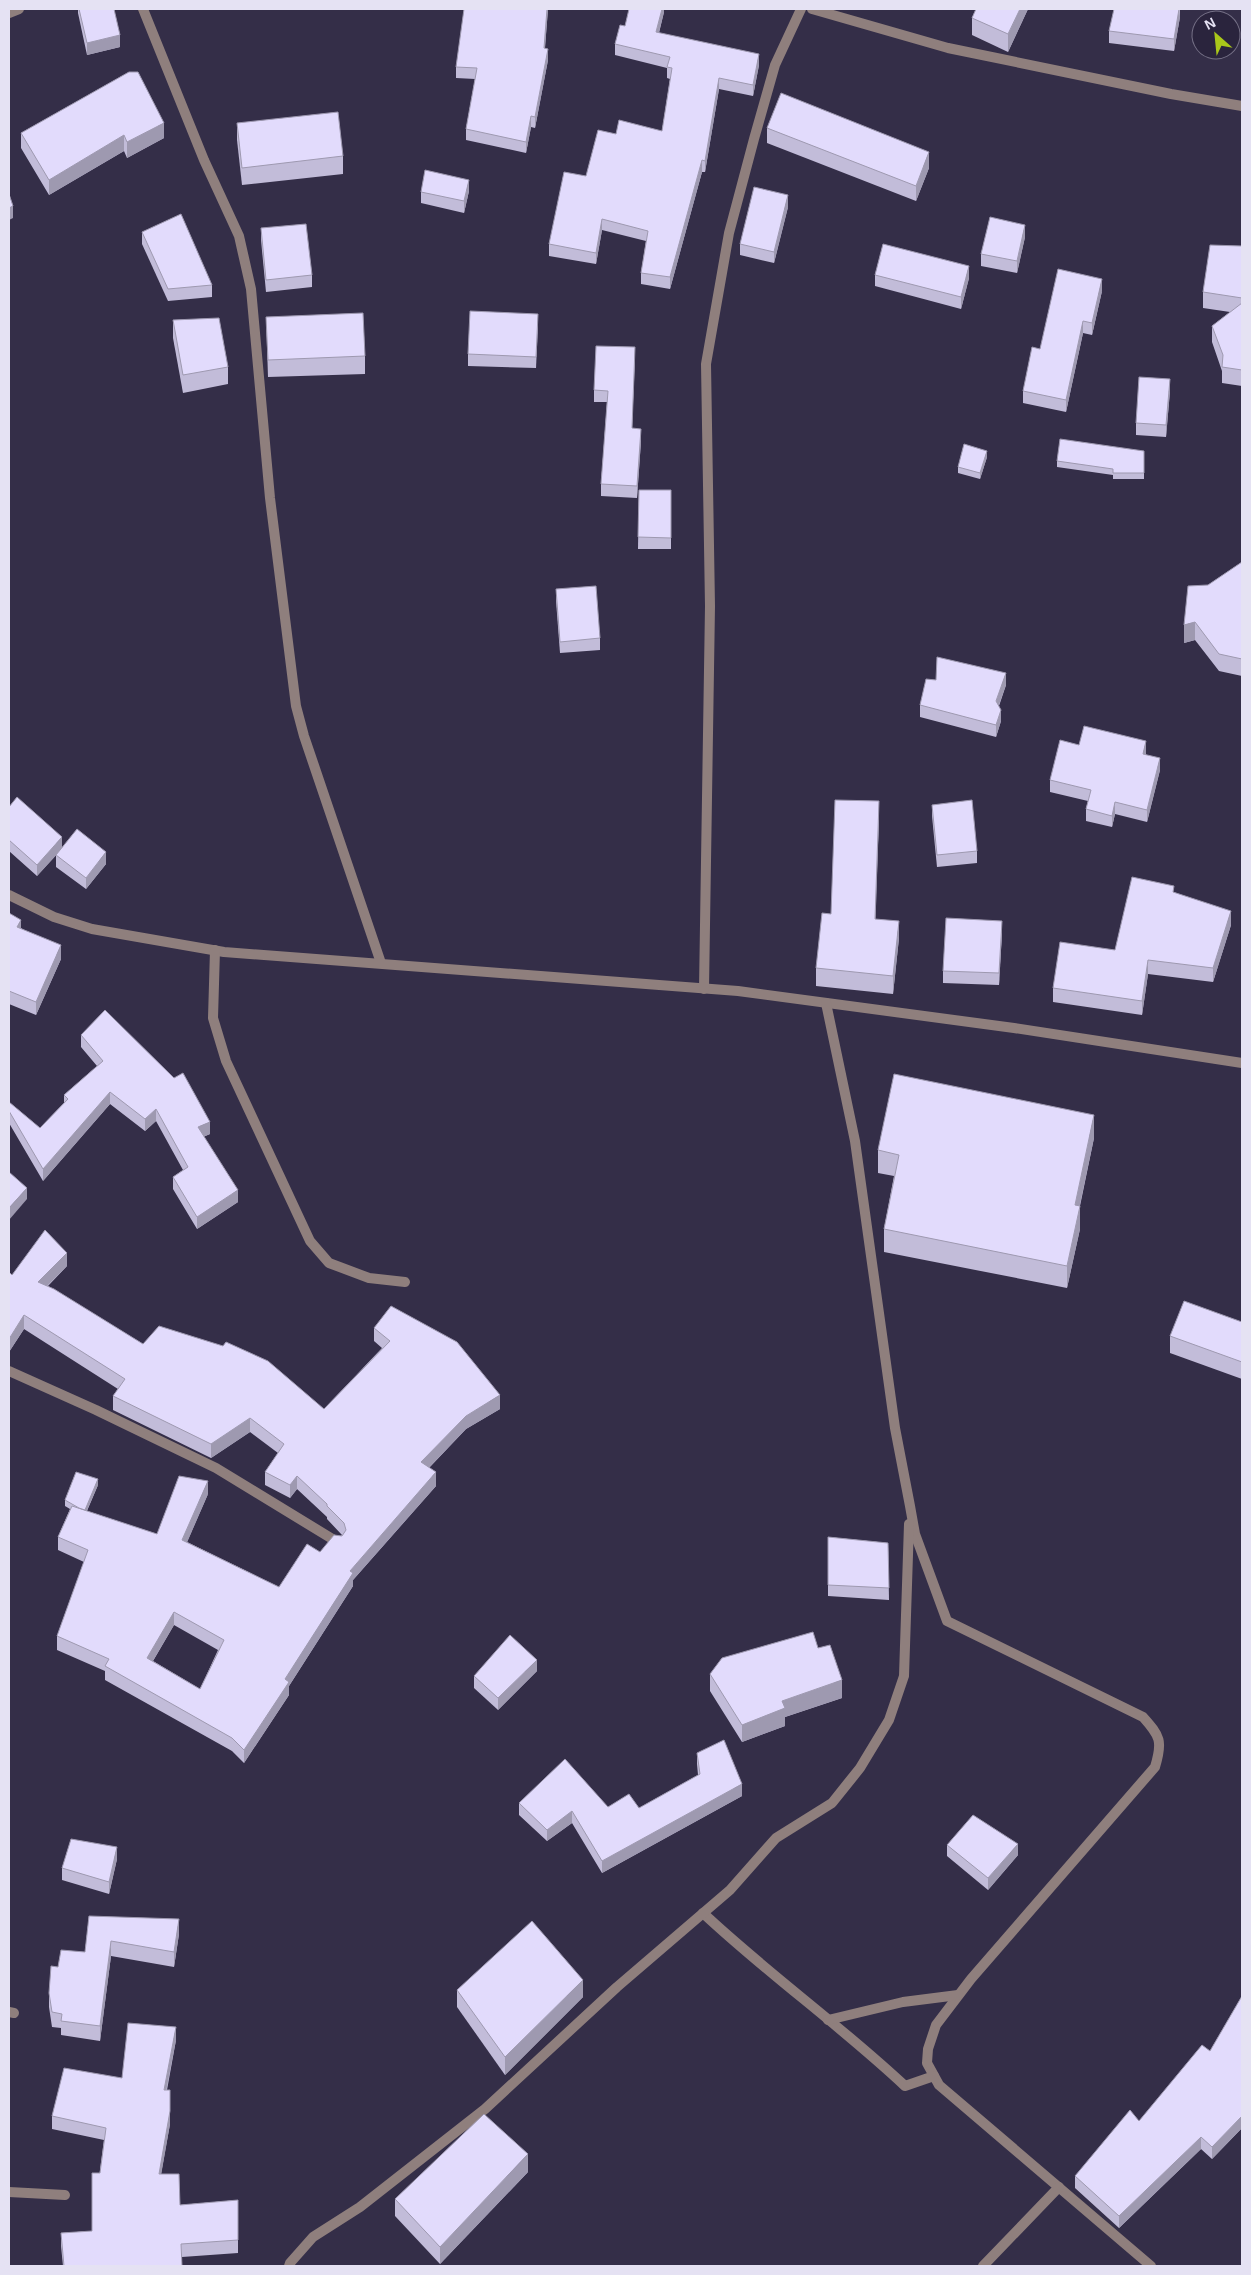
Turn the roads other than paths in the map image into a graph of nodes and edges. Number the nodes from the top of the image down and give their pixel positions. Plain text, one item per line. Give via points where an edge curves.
1 (19, 9) edge
2 (143, 9) edge
3 (801, 9) edge
4 (812, 9) edge
5 (9, 13) edge
6 (1242, 106) edge
7 (9, 895) edge
8 (215, 950) junction
9 (381, 963) junction
10 (704, 989) junction
11 (826, 1003) junction
12 (1242, 1063) edge
13 (406, 1282) dead end
14 (9, 1371) edge
15 (910, 1506) junction
16 (339, 1543) edge
17 (703, 1913) junction
18 (958, 1995) junction
19 (828, 2020) junction
20 (934, 2076) junction
21 (1059, 2187) junction
22 (9, 2192) edge
23 (65, 2195) dead end
24 (289, 2266) edge
25 (983, 2266) edge
26 (1151, 2266) edge

1 - 5 street
2 - 9 street via 204,160 239,236 246,260 270,498 296,706
3 - 10 street via 775,65 749,158 729,233 706,364 710,606
4 - 6 street via 948,48
7 - 8 street via 54,917 92,929
8 - 9 street
8 - 13 street via 213,1018 217,1037 310,1241 329,1263 370,1278
9 - 10 street
10 - 11 street
11 - 12 street
11 - 15 street via 855,1141 895,1428
14 - 16 street via 216,1468
15 - 17 street via 904,1676 889,1720 860,1768 832,1803 776,1838 730,1890
15 - 18 street via 915,1534 947,1621 1142,1717 1161,1742 1155,1767
17 - 19 street via 740,1948
17 - 24 street via 485,2109 360,2207 313,2237
18 - 19 street via 902,2002
18 - 20 street via 936,2025 928,2049 928,2063
19 - 20 street via 866,2049 905,2086
20 - 21 street via 939,2084
21 - 25 street
21 - 26 street
22 - 23 street

